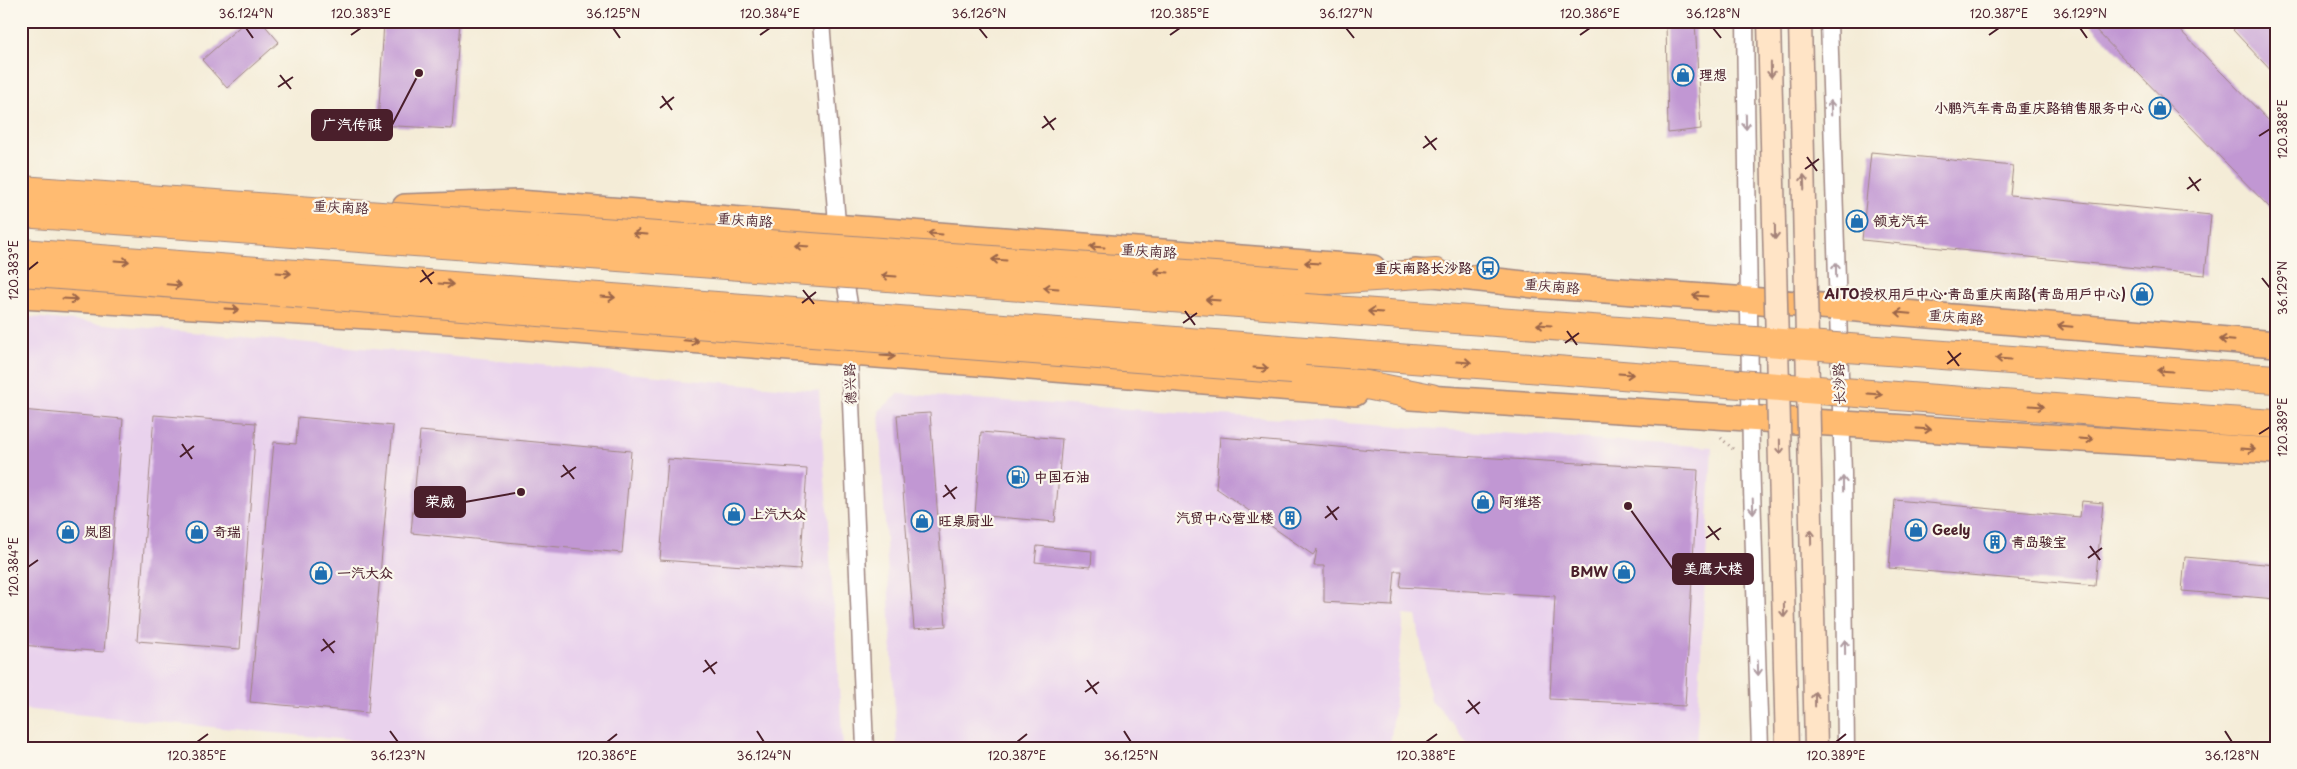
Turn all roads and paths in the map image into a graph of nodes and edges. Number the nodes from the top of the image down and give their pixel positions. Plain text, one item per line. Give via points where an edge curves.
1 (821, 21) edge
2 (1744, 21) edge
3 (1769, 21) edge
4 (1800, 21) edge
5 (1829, 21) edge
6 (21, 182) edge
7 (21, 190) edge
8 (21, 212) edge
9 (837, 226) junction
10 (21, 253) edge
11 (21, 272) edge
12 (1436, 273) junction
13 (21, 296) edge
14 (1749, 300) junction
15 (1837, 307) junction
16 (2276, 344) edge
17 (849, 353) junction
18 (2276, 379) edge
19 (1431, 398) junction
20 (1751, 418) junction
21 (1840, 424) junction
22 (2276, 424) edge
23 (2276, 451) edge
24 (865, 748) edge
25 (1760, 748) edge
26 (1787, 748) edge
27 (1816, 748) edge
28 (1846, 748) edge

1 - 9 street, 德兴路
2 -> 14 street
3 -> 26 main road, bridge
27 -> 4 main road, bridge
15 -> 5 street, 长沙路
6 - 9 main road, 重庆南路 via 359,209 518,203
12 -> 7 highway, bridge via 1297,282
18 -> 8 highway, bridge
12 -> 9 main road, 重庆南路
9 - 17 street, 德兴路 via 849,304
10 -> 22 highway, bridge
11 -> 19 highway, bridge via 1292,370
14 -> 12 main road, 重庆南路 via 1534,285
13 -> 17 main road via 437,320
14 - 15 main road, 重庆南路
14 - 20 street
16 -> 15 main road, 重庆南路
15 - 21 street, 长沙路
17 -> 19 main road
17 - 24 street, 德兴路
19 - 20 main road
20 - 21 main road
20 -> 25 street
21 -> 23 main road
28 -> 21 street, 长沙路

